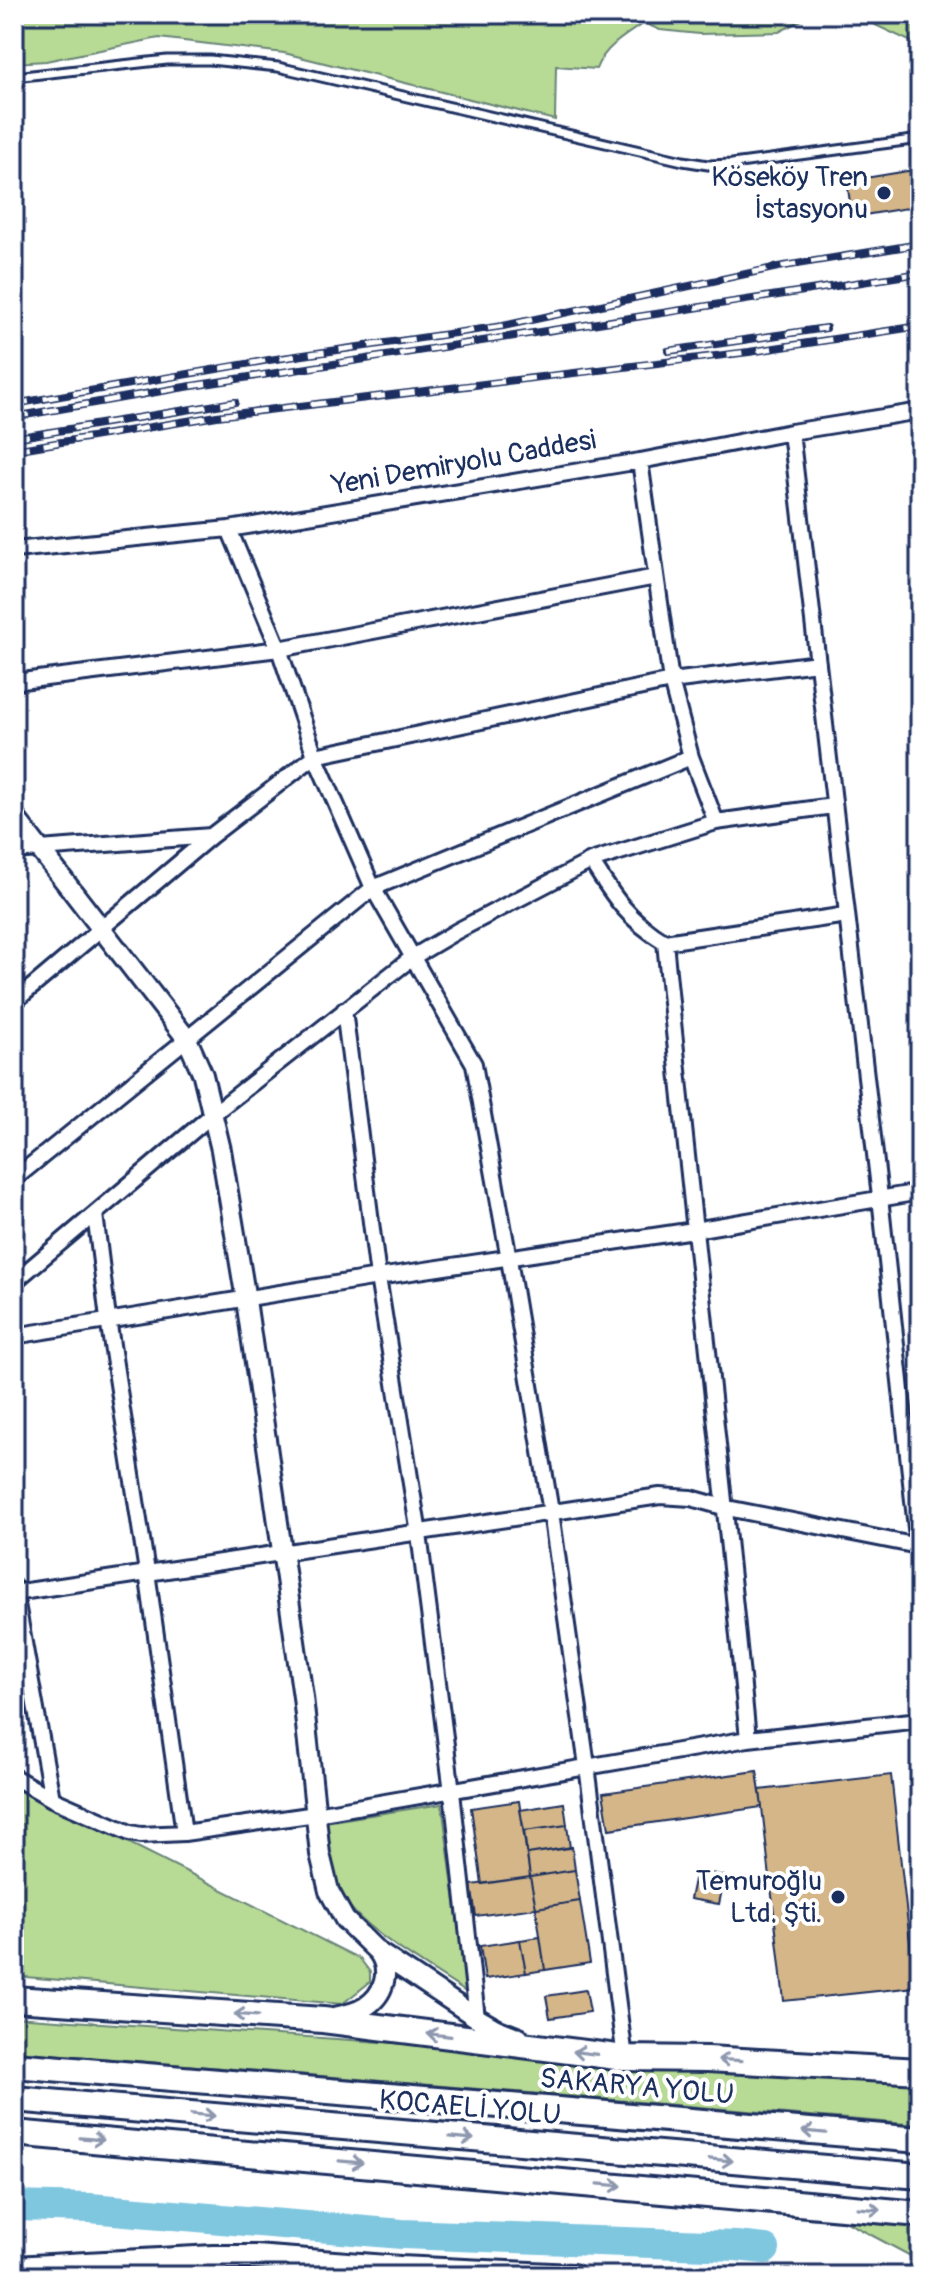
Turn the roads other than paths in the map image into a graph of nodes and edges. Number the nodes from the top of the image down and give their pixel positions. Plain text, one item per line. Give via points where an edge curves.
1 (14, 77) edge
2 (920, 139) edge
3 (920, 411) edge
4 (791, 432) junction
5 (640, 461) junction
6 (229, 529) junction
7 (14, 550) edge
8 (656, 577) junction
9 (279, 649) junction
10 (818, 663) junction
11 (671, 681) junction
12 (14, 682) edge
13 (315, 756) junction
14 (691, 757) junction
15 (833, 806) junction
16 (14, 816) edge
17 (716, 822) junction
18 (211, 836) junction
19 (41, 848) junction
20 (14, 851) edge
21 (591, 861) junction
22 (373, 888) junction
23 (847, 915) junction
24 (103, 928) junction
25 (665, 942) junction
26 (413, 957) junction
27 (21, 993) edge
28 (14, 1002) edge
29 (344, 1010) junction
30 (187, 1039) junction
31 (213, 1114) junction
32 (14, 1179) edge
33 (920, 1192) edge
34 (880, 1197) junction
35 (95, 1214) junction
36 (694, 1230) junction
37 (509, 1259) junction
38 (378, 1277) junction
39 (14, 1282) edge
40 (246, 1300) junction
41 (108, 1319) junction
42 (14, 1336) edge
43 (727, 1508) junction
44 (551, 1512) junction
45 (419, 1534) junction
46 (918, 1546) junction
47 (283, 1554) junction
48 (920, 1565) edge
49 (147, 1572) junction
50 (14, 1590) edge
51 (920, 1720) edge
52 (748, 1739) junction
53 (587, 1766) junction
54 (14, 1777) edge
55 (452, 1792) junction
56 (52, 1799) junction
57 (316, 1814) junction
58 (184, 1833) junction
59 (378, 1952) junction
60 (14, 1999) edge
61 (477, 2018) junction
62 (323, 2020) junction
63 (544, 2049) junction
64 (625, 2058) junction
65 (14, 2065) edge
66 (920, 2071) edge
67 (14, 2099) edge
68 (14, 2133) edge
69 (920, 2140) edge
70 (920, 2176) edge
71 (920, 2214) edge
72 (14, 2268) edge
73 (98, 2276) edge
74 (365, 2276) edge
75 (573, 2276) edge

1 - 2 lane via 167,60 278,67 708,165
3 - 4 street, Yeni Demiryolu Caddesi
4 - 5 street, Yeni Demiryolu Caddesi
4 - 10 street
5 - 6 street, Yeni Demiryolu Caddesi
5 - 8 street
6 - 7 street, Yeni Demiryolu Caddesi
6 - 9 street
8 - 9 street
8 - 11 street
9 - 12 street
9 - 13 street
10 - 11 street
10 - 15 street
11 - 13 street
11 - 14 street
13 - 18 street
13 - 22 street
14 - 17 street
14 - 22 street
15 - 17 street
15 - 23 street
16 - 19 street
17 - 21 street
18 - 19 street
18 - 24 street
19 - 20 street
19 - 24 street
21 - 25 street via 624,910
21 - 26 street
22 - 26 street
22 - 30 street
23 - 25 street
23 - 34 street
24 - 27 street
24 - 30 street
25 - 36 street
26 - 29 street
26 - 37 street via 474,1064
27 - 28 street
29 - 31 street
29 - 38 street
30 - 31 street
30 - 32 street
31 - 35 street
31 - 40 street
33 - 34 street
34 - 36 street
34 - 46 street
35 - 39 street
35 - 41 street
36 - 37 street
36 - 43 street
37 - 38 street
37 - 44 street
38 - 40 street
38 - 45 street
40 - 41 street
40 - 47 street
41 - 42 street
41 - 49 street
43 - 44 street via 660,1496
43 - 46 street
43 - 52 street
44 - 45 street
44 - 53 street
45 - 47 street
45 - 55 street
46 - 48 street
47 - 49 street
47 - 57 street
49 - 50 street
49 - 58 street
50 - 56 street
51 - 52 street
52 - 53 street
53 - 55 street
53 - 64 street
54 - 56 street
55 - 57 street
55 - 61 street
56 - 58 street via 130,1833
57 - 58 street
57 - 59 street via 329,1891 345,1920
59 - 61 street
59 - 62 street via 385,1972 378,1995 363,2009
62 -> 60 highway
61 - 63 street
63 -> 62 highway
64 -> 63 highway
66 -> 64 highway
69 -> 65 highway, SAKARYA YOLU
67 -> 70 highway, KOCAELİ YOLU
68 -> 71 highway
72 - 75 main road via 255,2257
73 - 74 main road via 213,2269

